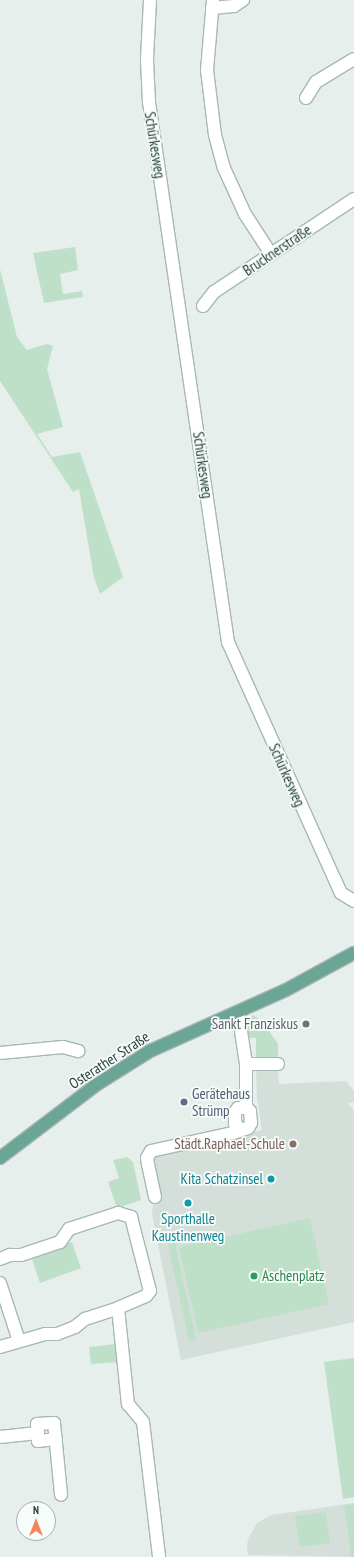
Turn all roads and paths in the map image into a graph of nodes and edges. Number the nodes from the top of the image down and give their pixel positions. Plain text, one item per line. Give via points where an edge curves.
1 (150, 0) edge
2 (243, 0) edge
3 (212, 4) edge
4 (354, 59) edge
5 (306, 98) dead end
6 (354, 198) edge
7 (271, 254) junction
8 (203, 306) dead end
9 (354, 901) edge
10 (354, 953) edge
11 (238, 1012) junction
12 (78, 1051) dead end
13 (0, 1054) edge
14 (246, 1064) junction
15 (278, 1064) dead end
16 (0, 1158) edge
17 (155, 1197) dead end
18 (0, 1259) edge
19 (0, 1284) edge
20 (118, 1308) junction
21 (19, 1341) junction
22 (0, 1347) edge
23 (38, 1433) junction
24 (0, 1437) edge
25 (56, 1440) junction
26 (61, 1495) dead end
27 (159, 1557) edge

1 - 9 street, Schürkesweg via 147,60 149,102 228,642 341,893
2 - 3 street via 234,6
3 - 7 street via 207,70 215,135 224,168 245,214
4 - 5 street via 316,82
6 - 7 street, Brucknerstraße
7 - 8 street, Brucknerstraße via 214,292
10 - 11 main road, Osterather Straße
11 - 14 street
11 - 16 main road, Osterather Straße via 161,1045 123,1067
12 - 13 street, Osterather Straße via 63,1047
14 - 15 street
14 - 17 street via 246,1108 238,1108 235,1112 235,1124 241,1129 151,1151 148,1158
18 - 20 street via 60,1242 69,1229 118,1213 131,1217 149,1288 146,1296
19 - 21 street
20 - 21 street via 85,1319 75,1327 57,1334
20 - 27 street via 128,1404 143,1422
21 - 22 street
23 - 24 street
23 - 25 street via 38,1441
23 - 25 street via 36,1424 54,1422
25 - 26 street

